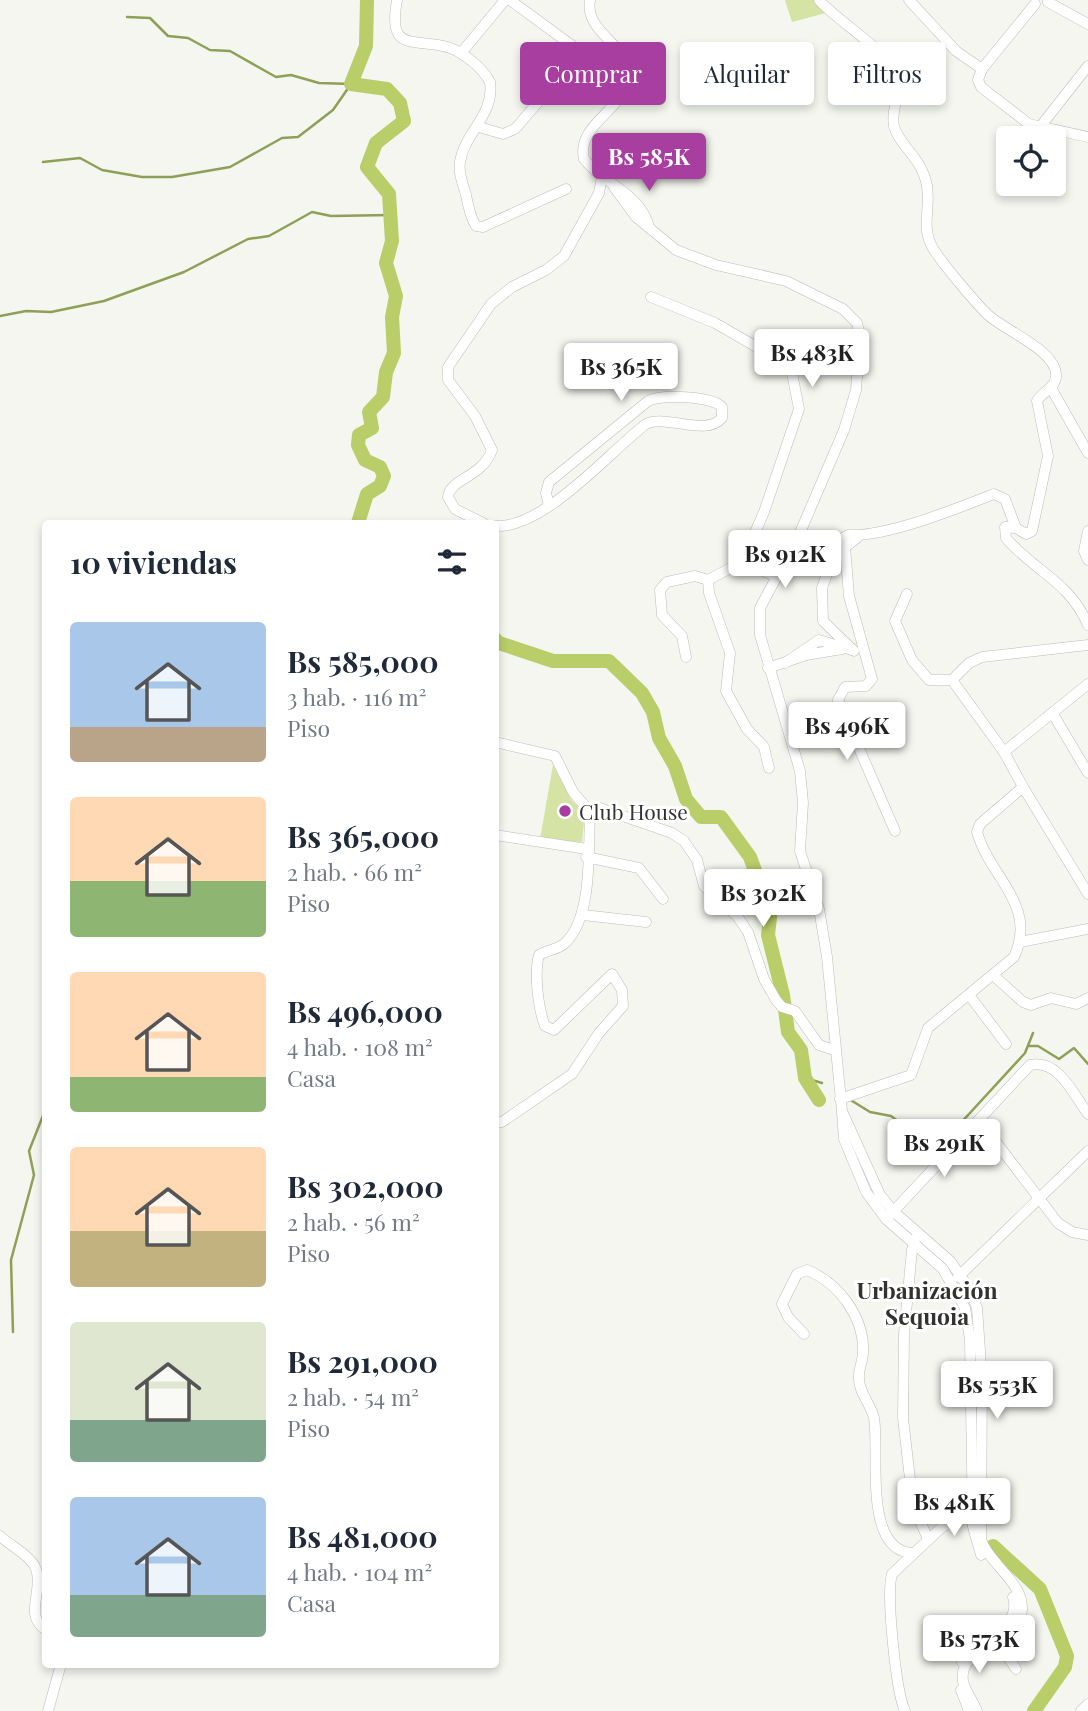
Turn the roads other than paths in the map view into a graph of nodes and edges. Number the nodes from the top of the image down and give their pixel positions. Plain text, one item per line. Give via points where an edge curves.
1 (397, 0) edge
2 (508, 0) edge
3 (590, 0) edge
4 (819, 0) edge
5 (909, 0) edge
6 (1049, 1) edge
7 (1034, 2) edge
8 (1088, 24) edge
9 (462, 52) junction
10 (1088, 66) edge
11 (982, 69) junction
12 (1036, 126) edge
13 (1041, 126) edge
14 (479, 127) junction
15 (1066, 132) edge
16 (1088, 137) edge
17 (602, 177) junction
18 (566, 189) dead end
19 (651, 297) dead end
20 (1051, 388) junction
21 (1088, 453) edge
22 (550, 506) junction
23 (477, 520) edge
24 (499, 525) edge
25 (1016, 528) junction
26 (1088, 531) edge
27 (857, 538) junction
28 (1088, 560) edge
29 (742, 562) junction
30 (775, 576) junction
31 (708, 580) junction
32 (907, 594) dead end
33 (1088, 625) edge
34 (1088, 645) edge
35 (850, 650) junction
36 (686, 657) dead end
37 (867, 663) junction
38 (768, 668) junction
39 (952, 680) junction
40 (1088, 684) edge
41 (1053, 714) junction
42 (499, 743) edge
43 (1004, 752) junction
44 (769, 768) dead end
45 (1088, 773) edge
46 (1023, 787) junction
47 (590, 812) junction
48 (895, 831) dead end
49 (499, 836) edge
50 (587, 853) junction
51 (1088, 894) edge
52 (663, 899) dead end
53 (583, 915) junction
54 (646, 922) dead end
55 (1088, 929) edge
56 (1020, 942) junction
57 (993, 975) junction
58 (969, 995) junction
59 (1088, 998) edge
60 (1006, 1044) dead end
61 (834, 1050) junction
62 (840, 1099) junction
63 (1088, 1114) edge
64 (979, 1119) junction
65 (499, 1122) edge
66 (1088, 1151) edge
67 (1039, 1195) junction
68 (889, 1215) junction
69 (1088, 1235) edge
70 (917, 1238) junction
71 (932, 1257) junction
72 (911, 1264) junction
73 (961, 1275) junction
74 (952, 1281) junction
75 (804, 1334) dead end
76 (977, 1505) junction
77 (0, 1536) edge
78 (929, 1539) junction
79 (914, 1553) junction
80 (42, 1627) edge
81 (994, 1638) junction
82 (60, 1668) edge
83 (1016, 1669) dead end
84 (1088, 1704) edge
85 (48, 1711) edge
86 (905, 1711) edge
87 (969, 1711) edge
88 (977, 1711) edge
89 (1081, 1711) edge

1 - 9 street via 396,29 404,41
2 - 9 street
2 - 14 street via 574,47 577,57 515,129 503,134
3 - 17 street via 592,22 627,63 626,88 582,146 584,159
4 - 20 street via 886,59 895,73 899,87 893,124 924,175 928,189 925,226 934,251 985,312 1050,359 1057,374
5 - 11 street via 956,51
6 - 7 street via 1042,6
6 - 8 street
7 - 11 street
9 - 14 street via 491,85
10 - 13 street
11 - 12 street via 981,87
14 - 18 street via 463,149 459,164 476,226 483,227
15 - 16 street
17 - 23 street via 599,193 564,256 491,304 448,367 452,386 475,416 492,450 484,466 453,485 448,497 455,509
17 - 30 street via 676,250 716,265 786,281 843,309 857,323 856,390 844,430 814,503
19 - 29 street via 715,323 781,361 792,373 799,410
20 - 21 street
20 - 25 street via 1037,401 1048,456 1034,528 1026,534
22 - 22 street via 646,424 659,420 710,426 722,418 722,407 713,401 661,396 648,401 550,482 546,493
22 - 24 street via 531,519
25 - 27 street via 1005,499 994,494
25 - 33 street via 1004,527 1006,538 1062,587
26 - 28 street via 1084,551
27 - 35 street via 839,540 822,588 823,621
27 - 37 street via 845,547 846,582
29 - 30 street
29 - 31 street
30 - 38 street via 759,621
31 - 36 street via 695,576 661,586 662,615 682,636
31 - 44 street via 730,653 726,691 764,747
32 - 39 street via 895,621 912,660 929,680
34 - 39 street via 982,657
35 - 37 street
35 - 38 street via 806,655
37 - 48 street via 870,683 845,687 838,700
38 - 61 street via 800,771 800,851 821,921
39 - 43 street
40 - 41 street
41 - 43 street
41 - 45 street
42 - 47 street via 555,756
43 - 46 street
46 - 51 street
46 - 56 street via 980,824 977,832 1016,905 1022,927
47 - 50 street
47 - 61 street via 601,808 684,841 697,860 704,886 745,926 768,988 800,1017 819,1045
49 - 50 street
50 - 52 street via 639,868
50 - 53 street
53 - 54 street
53 - 65 street via 562,946 540,955 537,963 545,1026 559,1027 612,974 622,990 623,1006 572,1074
55 - 56 street
56 - 57 street via 1014,957
57 - 58 street
57 - 59 street via 1031,1005 1052,998 1076,1004
58 - 60 street
58 - 62 street via 923,1035 911,1075
61 - 62 street
62 - 68 street via 841,1129 851,1161 866,1192
63 - 64 street via 1058,1073 1040,1063 1020,1072
64 - 67 street
64 - 68 street
66 - 67 street
67 - 69 street via 1065,1228
67 - 73 street
68 - 70 street
70 - 71 street
70 - 72 street
70 - 73 street
71 - 72 street
71 - 74 street
72 - 78 street via 903,1418 913,1505
73 - 74 street
73 - 76 street via 977,1308 981,1332
74 - 76 street via 965,1308 970,1340
75 - 79 street via 782,1304 797,1274 807,1270 839,1293 860,1323 863,1355 859,1382 874,1418 875,1492 888,1542 900,1551
76 - 78 street
76 - 81 street via 978,1550 1009,1590 1016,1607
77 - 80 street via 36,1567 34,1615
78 - 79 street
79 - 86 street via 898,1567 889,1584
81 - 83 street
81 - 87 street via 970,1651 960,1666 958,1684
81 - 88 street via 964,1670 965,1687
82 - 85 street
84 - 89 street

